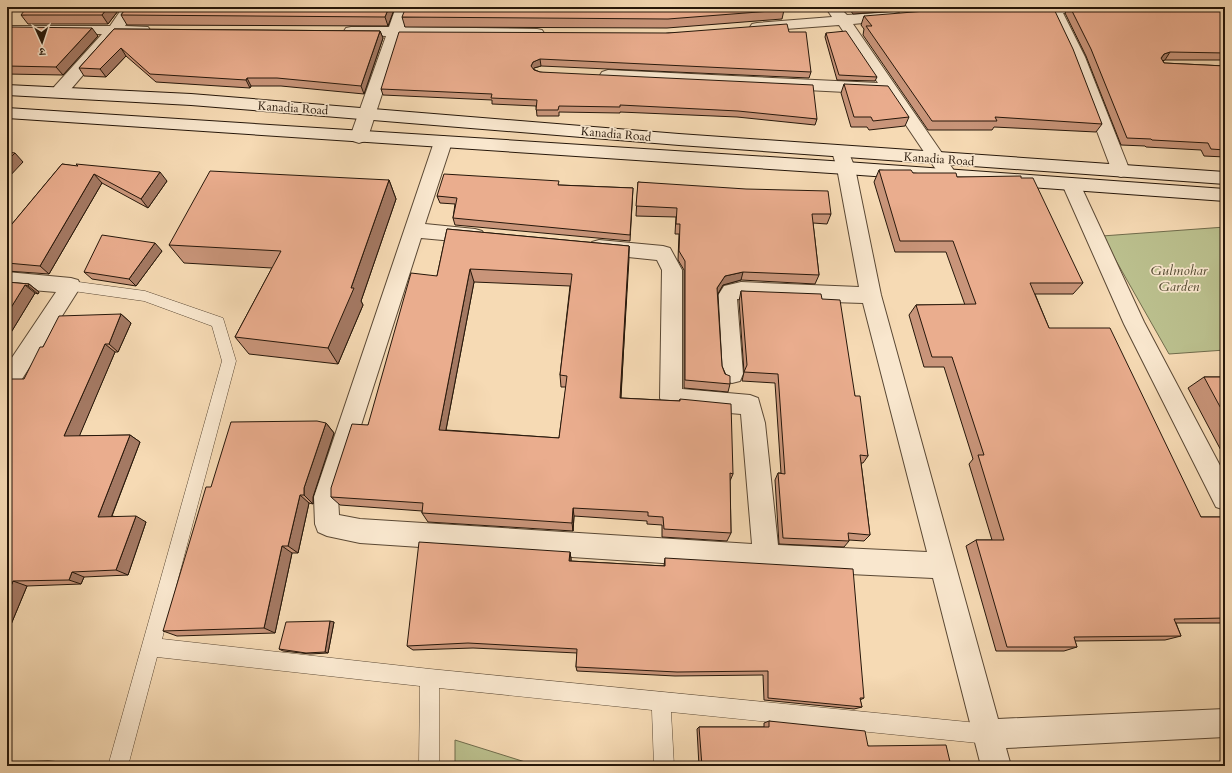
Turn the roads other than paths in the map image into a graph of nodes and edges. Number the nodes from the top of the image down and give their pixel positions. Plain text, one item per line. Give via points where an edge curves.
1 (130, 7) edge
2 (403, 7) edge
3 (832, 7) edge
4 (1053, 7) edge
5 (1110, 8) edge
6 (1009, 10) edge
7 (912, 15) edge
8 (843, 20) junction
9 (744, 28) edge
10 (7, 30) edge
11 (114, 30) junction
12 (153, 30) edge
13 (333, 31) edge
14 (396, 32) junction
15 (547, 33) edge
16 (597, 75) edge
17 (890, 89) junction
18 (7, 90) edge
19 (60, 91) junction
20 (7, 113) edge
21 (368, 113) junction
22 (359, 137) junction
23 (443, 142) junction
24 (939, 159) junction
25 (844, 160) junction
26 (1121, 171) junction
27 (949, 176) junction
28 (1225, 178) edge
29 (1071, 184) junction
30 (1225, 196) edge
31 (414, 230) junction
32 (492, 237) edge
33 (578, 245) edge
34 (7, 280) edge
35 (71, 286) junction
36 (871, 295) junction
37 (732, 374) dead end
38 (7, 383) edge
39 (1225, 499) edge
40 (766, 557) junction
41 (943, 566) junction
42 (150, 647) junction
43 (430, 678) junction
44 (662, 702) junction
45 (1225, 723) edge
46 (988, 734) junction
47 (118, 766) edge
48 (429, 766) edge
49 (664, 766) edge
50 (996, 766) edge

1 - 11 street
2 - 14 street
3 - 8 street
4 - 5 street
4 - 6 street
4 - 26 street via 1077,58
7 - 8 street
8 - 9 street
8 - 17 street
10 - 11 street
11 - 12 street
11 - 19 street
13 - 14 street
14 - 15 street
14 - 21 street
16 - 17 street
17 - 24 street
18 - 19 street, Kanadia Road
19 - 21 street, Kanadia Road
20 - 22 street
21 - 22 street
21 - 25 street, Kanadia Road
22 - 23 street
23 - 25 street
23 - 31 street
24 - 25 street, Kanadia Road
24 - 26 street, Kanadia Road
24 - 27 street
25 - 27 street
25 - 36 street
26 - 28 street, Kanadia Road
27 - 29 street
29 - 30 street
29 - 39 street via 1134,324
31 - 32 street
31 - 40 street via 326,497 327,524 360,531
33 - 40 street via 663,253 672,270 671,398 750,405
34 - 35 street
35 - 38 street
35 - 42 lane via 145,296 218,322 229,361
36 - 37 street via 740,290 731,292 727,297
36 - 41 street
40 - 41 street
41 - 46 street
42 - 43 lane
42 - 47 lane
43 - 44 lane
43 - 48 lane
44 - 46 lane
44 - 49 lane
45 - 46 street
46 - 50 street

